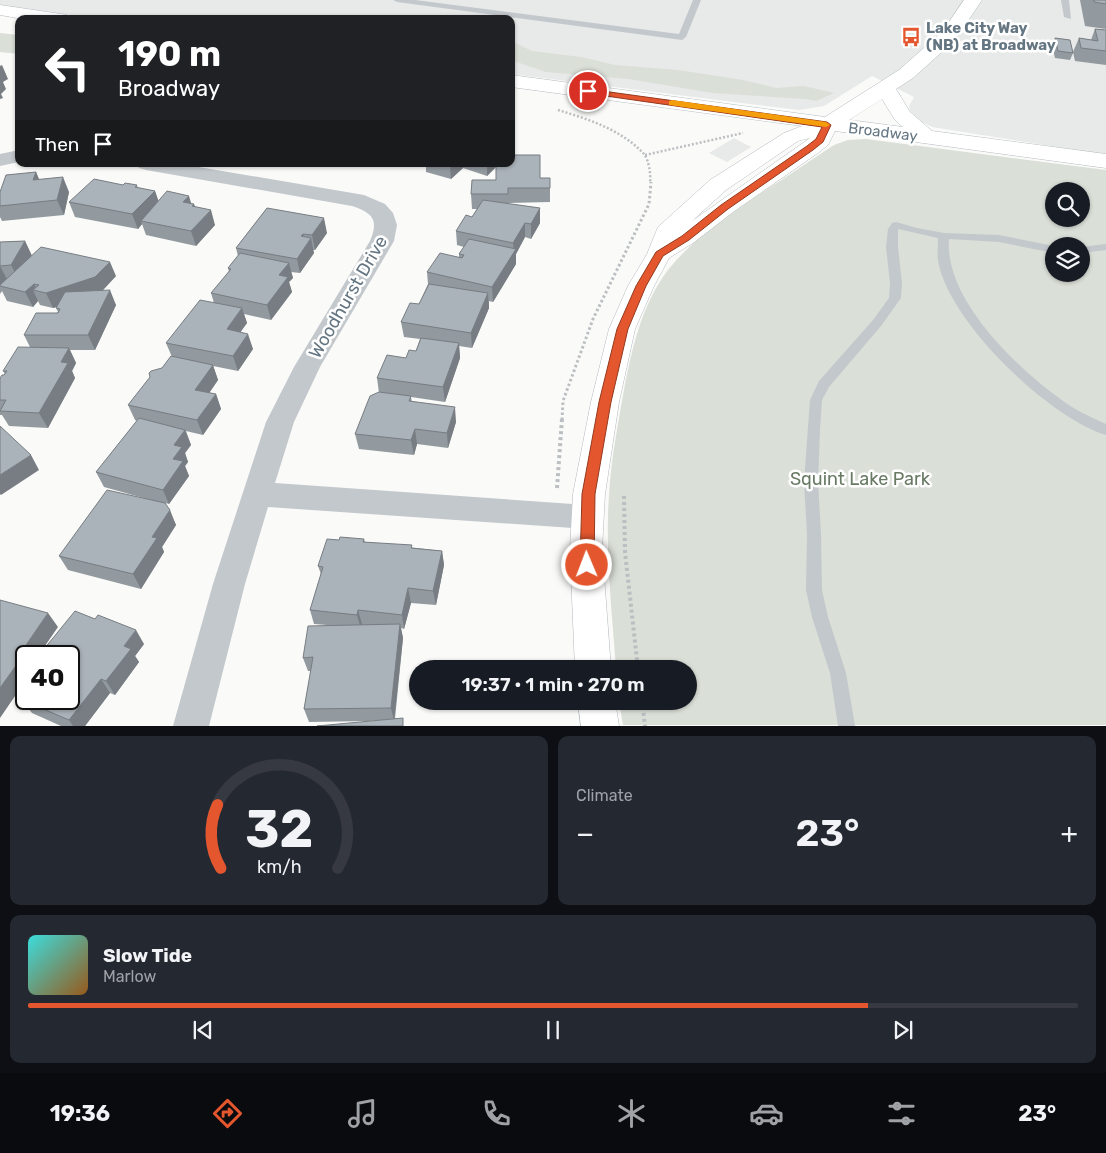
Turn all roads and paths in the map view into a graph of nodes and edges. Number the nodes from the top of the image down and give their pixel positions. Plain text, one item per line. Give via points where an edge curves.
1 (396, 0) edge
2 (697, 0) edge
3 (973, 0) edge
4 (1065, 0) edge
5 (0, 10) edge
6 (34, 15) edge
7 (512, 15) edge
8 (515, 15) edge
9 (1068, 17) dead end
10 (515, 82) edge
11 (885, 87) junction
12 (555, 109) dead end
13 (827, 125) junction
14 (747, 132) dead end
15 (926, 137) junction
16 (645, 155) junction
17 (15, 157) edge
18 (0, 160) edge
19 (1106, 162) edge
20 (164, 167) edge
21 (944, 236) junction
22 (1106, 247) edge
23 (1045, 248) edge
24 (1090, 249) edge
25 (1106, 431) edge
26 (1106, 441) edge
27 (563, 493) dead end
28 (257, 494) junction
29 (624, 496) dead end
30 (587, 517) junction
31 (592, 660) edge
32 (637, 660) edge
33 (597, 710) edge
34 (643, 710) edge
35 (191, 726) edge
36 (600, 726) edge
37 (645, 726) edge
38 (847, 726) edge

1 - 7 lane
2 - 8 lane via 682,37
3 - 11 street via 949,36 906,74
4 - 9 lane
5 - 6 street
10 - 13 street, Broadway
11 - 13 street
11 - 15 street via 902,116
12 - 16 path via 596,122 625,138
13 - 15 street, Broadway
13 - 30 street via 815,144 659,254 622,329 605,402
14 - 16 path
15 - 19 street, Broadway
16 - 27 path via 651,176 649,204 592,318 564,400 557,488
17 - 18 street
20 - 28 street, Woodhurst Drive via 356,200 379,209 386,222 382,241 307,367 280,422
21 - 23 lane via 972,235
21 - 25 lane via 944,265 980,329 1054,401
21 - 38 lane via 896,225 892,229 894,298 877,323 824,384 816,400 811,482 814,590 838,673
22 - 24 lane
25 - 26 lane
28 - 30 street
28 - 35 street, Woodhurst Drive
29 - 32 path via 625,552
30 - 31 street
33 - 36 street
34 - 37 path

